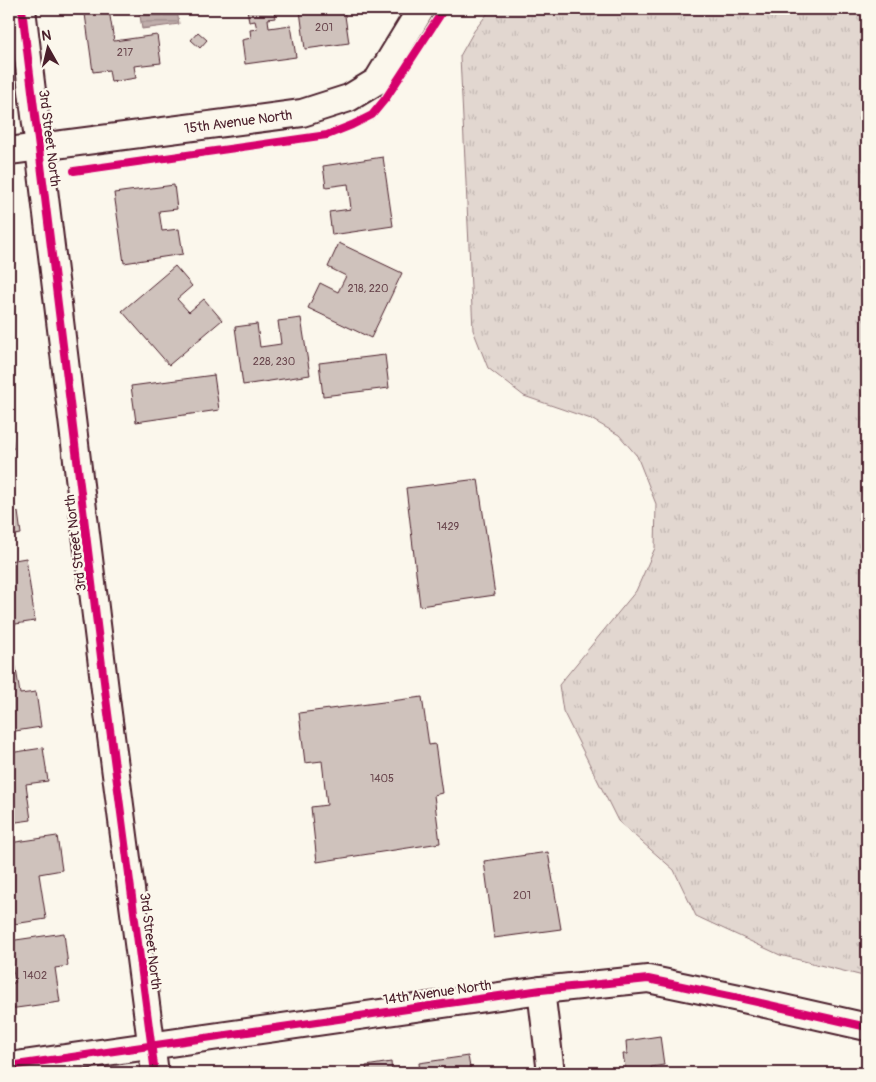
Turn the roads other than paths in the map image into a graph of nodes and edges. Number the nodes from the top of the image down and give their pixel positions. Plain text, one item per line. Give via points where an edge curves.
1 (22, 9) edge
2 (421, 9) edge
3 (39, 147) junction
4 (9, 151) edge
5 (541, 990) junction
6 (867, 1027) edge
7 (152, 1046) junction
8 (9, 1066) edge
9 (155, 1073) edge
10 (551, 1073) edge

1 - 3 street, 3rd Street North
2 - 3 street, 15th Avenue North via 377,81 349,98 302,113
3 - 4 street, 15th Avenue North
3 - 7 street, 3rd Street North
5 - 6 street, 14th Avenue North via 648,979
5 - 7 street, 14th Avenue North
5 - 10 street
7 - 8 street, 14th Avenue North
7 - 9 street, 3rd Street North

